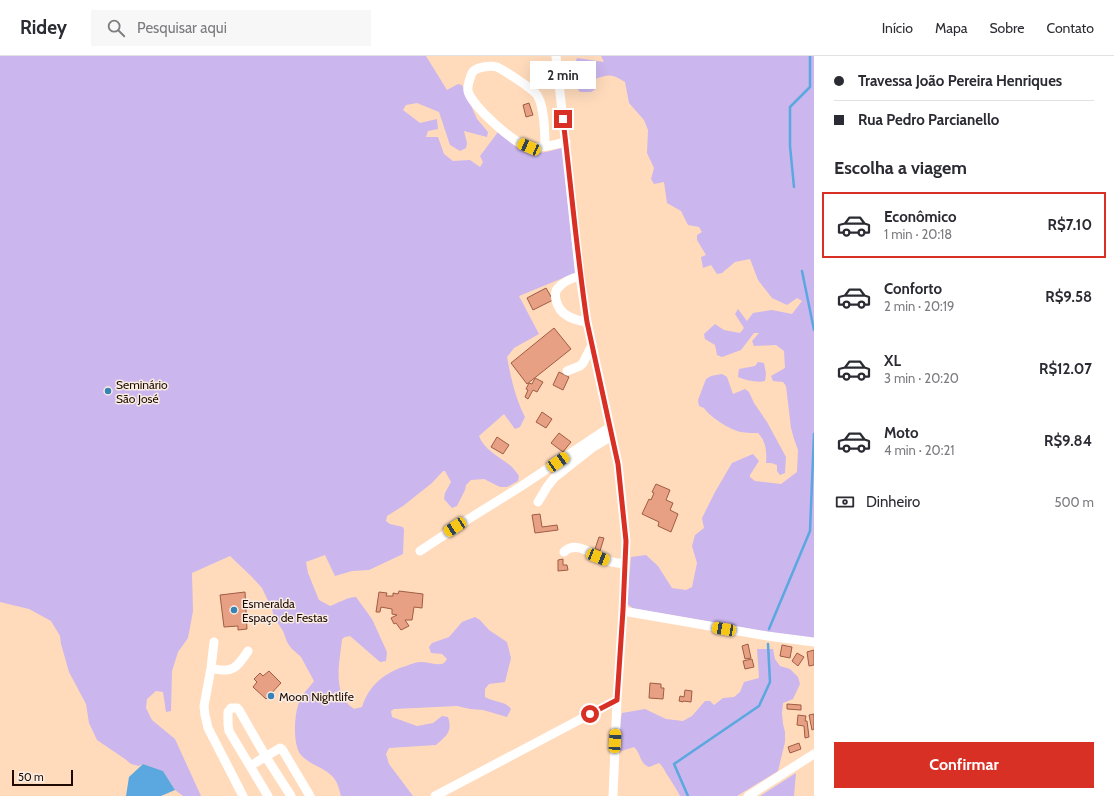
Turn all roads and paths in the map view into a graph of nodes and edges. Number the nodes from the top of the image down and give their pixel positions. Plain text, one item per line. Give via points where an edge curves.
1 (556, 56) edge
2 (566, 142) junction
3 (546, 146) junction
4 (580, 276) junction
5 (587, 322) junction
6 (592, 346) junction
7 (567, 371) dead end
8 (611, 431) junction
9 (538, 502) dead end
10 (420, 551) dead end
11 (564, 552) dead end
12 (625, 564) junction
13 (623, 610) junction
14 (214, 642) dead end
15 (814, 642) edge
16 (248, 651) dead end
17 (211, 668) junction
18 (617, 700) junction
19 (814, 754) edge
20 (266, 757) junction
21 (250, 766) junction
22 (243, 796) edge
23 (268, 796) edge
24 (291, 796) edge
25 (310, 796) edge
26 (435, 796) edge
27 (613, 796) edge
28 (748, 796) edge

1 - 2 street
2 - 3 street
2 - 4 street
3 - 3 street via 542,106 537,95 526,85 496,67 478,68 473,71 468,91 484,114 518,143 529,147
4 - 5 street
4 - 5 street via 557,288 555,294 557,306 562,312 569,318
5 - 6 street
6 - 7 street via 580,366
6 - 8 street
8 - 9 street via 554,478
8 - 10 street
8 - 12 street via 618,464 626,541
11 - 12 street via 573,546 609,561
12 - 13 street
13 - 15 street
13 - 18 street
14 - 17 street
16 - 17 street via 236,667 223,671
17 - 22 street via 204,706 208,728
18 - 26 street
18 - 27 street
19 - 28 street
20 - 21 street
20 - 21 street via 239,710 231,708 228,712 229,730
20 - 24 street
20 - 25 street via 278,748 282,749
21 - 23 street

